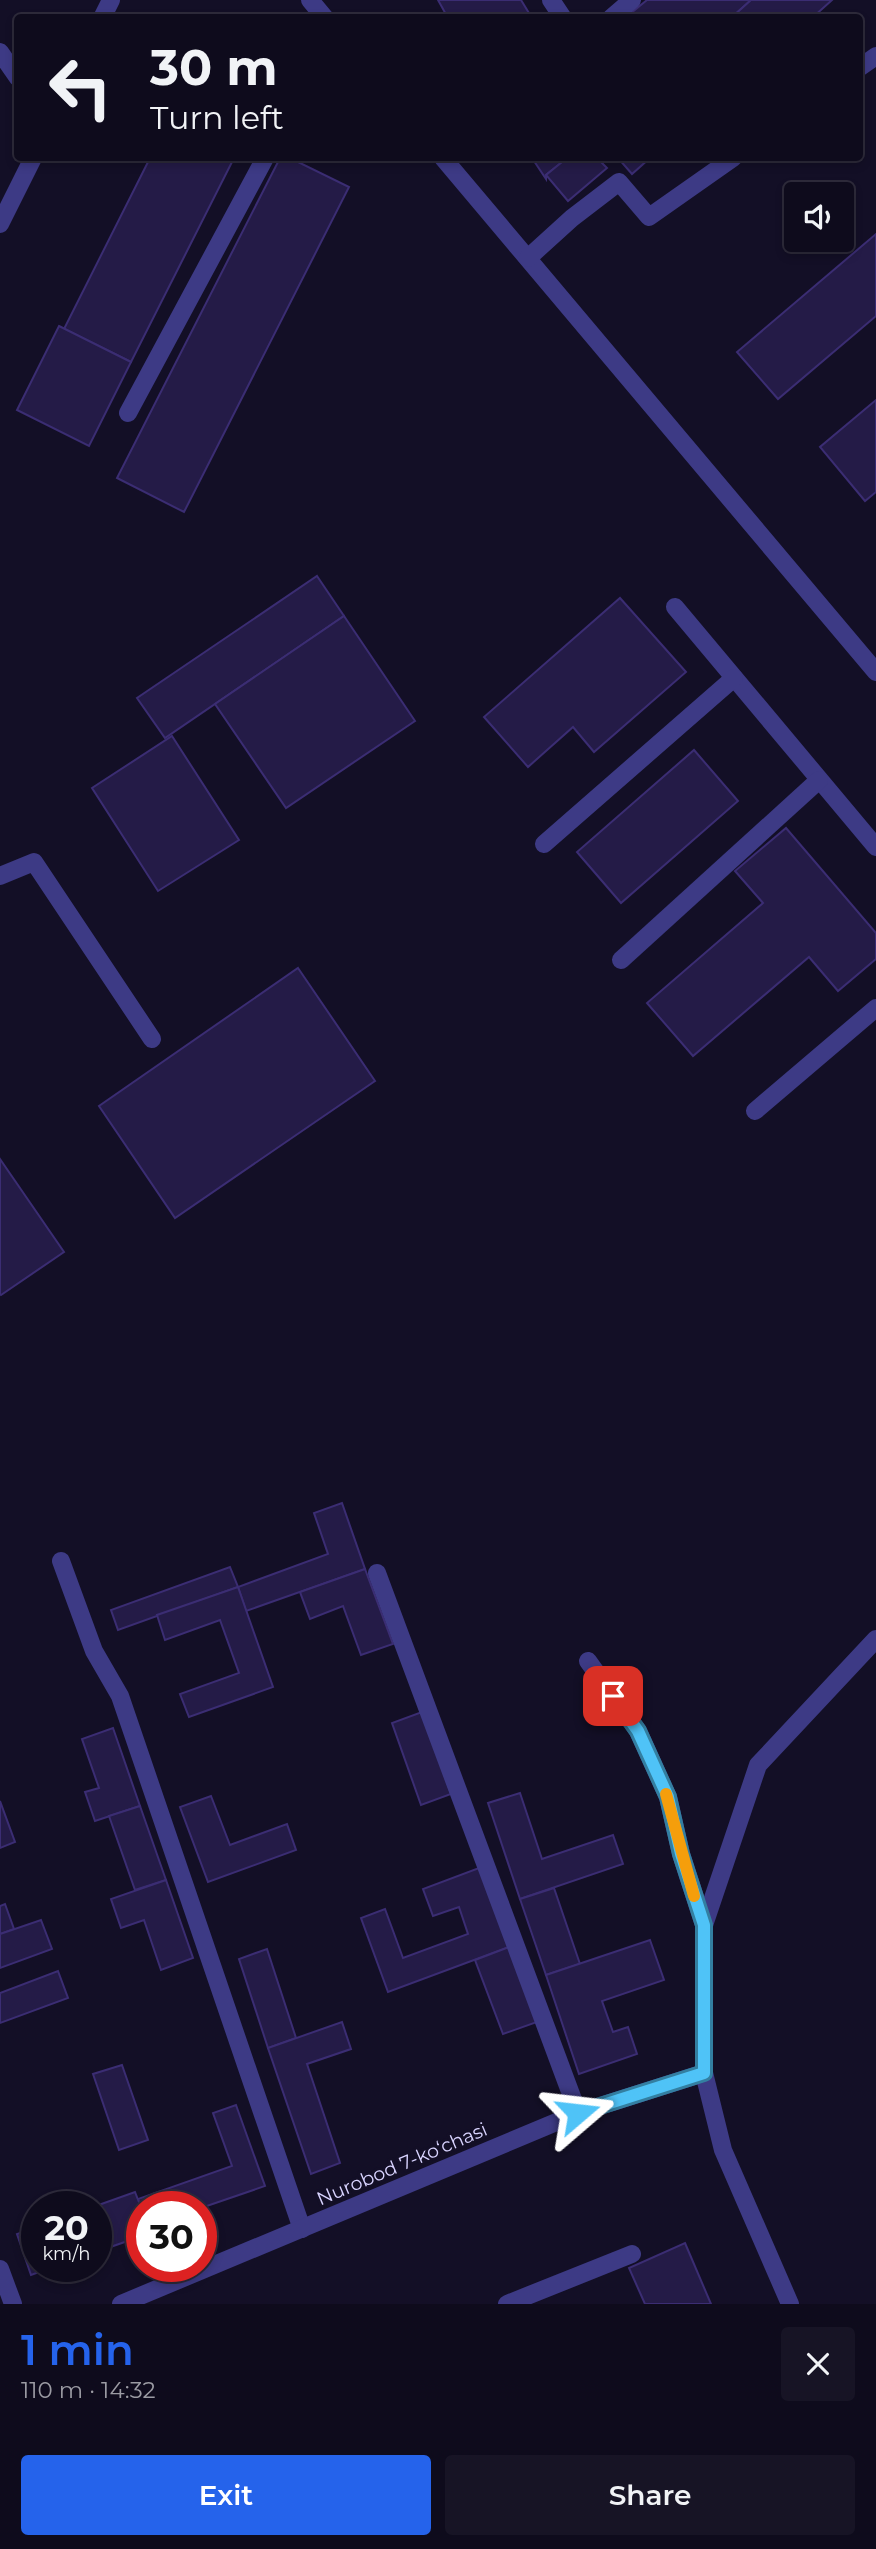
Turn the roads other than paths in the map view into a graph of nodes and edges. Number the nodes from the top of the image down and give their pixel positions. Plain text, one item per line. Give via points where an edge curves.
1 (310, 0) edge
2 (632, 0) edge
3 (322, 14) edge
4 (616, 14) edge
5 (0, 52) edge
6 (14, 72) edge
7 (32, 161) edge
8 (263, 161) edge
9 (446, 161) edge
10 (729, 161) edge
11 (0, 224) edge
12 (528, 258) junction
13 (128, 413) dead end
14 (675, 607) dead end
15 (876, 672) edge
16 (734, 678) junction
17 (820, 780) junction
18 (544, 844) dead end
19 (876, 847) edge
20 (0, 876) edge
21 (621, 960) dead end
22 (876, 1008) edge
23 (152, 1039) dead end
24 (755, 1111) dead end
25 (61, 1562) dead end
26 (377, 1573) dead end
27 (876, 1639) edge
28 (588, 1661) dead end
29 (704, 1925) junction
30 (704, 2073) junction
31 (578, 2113) junction
32 (302, 2229) junction
33 (632, 2254) dead end
34 (0, 2269) edge
35 (13, 2304) edge
36 (121, 2304) edge
37 (508, 2304) edge
38 (790, 2304) edge

1 - 3 street
2 - 4 street
5 - 6 street
7 - 11 street
8 - 13 street
9 - 12 street
10 - 12 street via 649,217 618,182
12 - 15 street
14 - 16 street
16 - 17 street
16 - 18 street
17 - 19 street
17 - 21 street
20 - 23 street via 34,862
22 - 24 street
25 - 32 street via 94,1651 120,1696
26 - 31 street
27 - 29 street via 758,1765
28 - 29 street via 638,1731 668,1797
29 - 30 street
30 - 31 street, Nurobod 7-ko‘chasi
30 - 38 street via 723,2150
31 - 32 street, Nurobod 7-ko‘chasi
32 - 36 street, Nurobod 7-ko‘chasi
33 - 37 street
34 - 35 street

